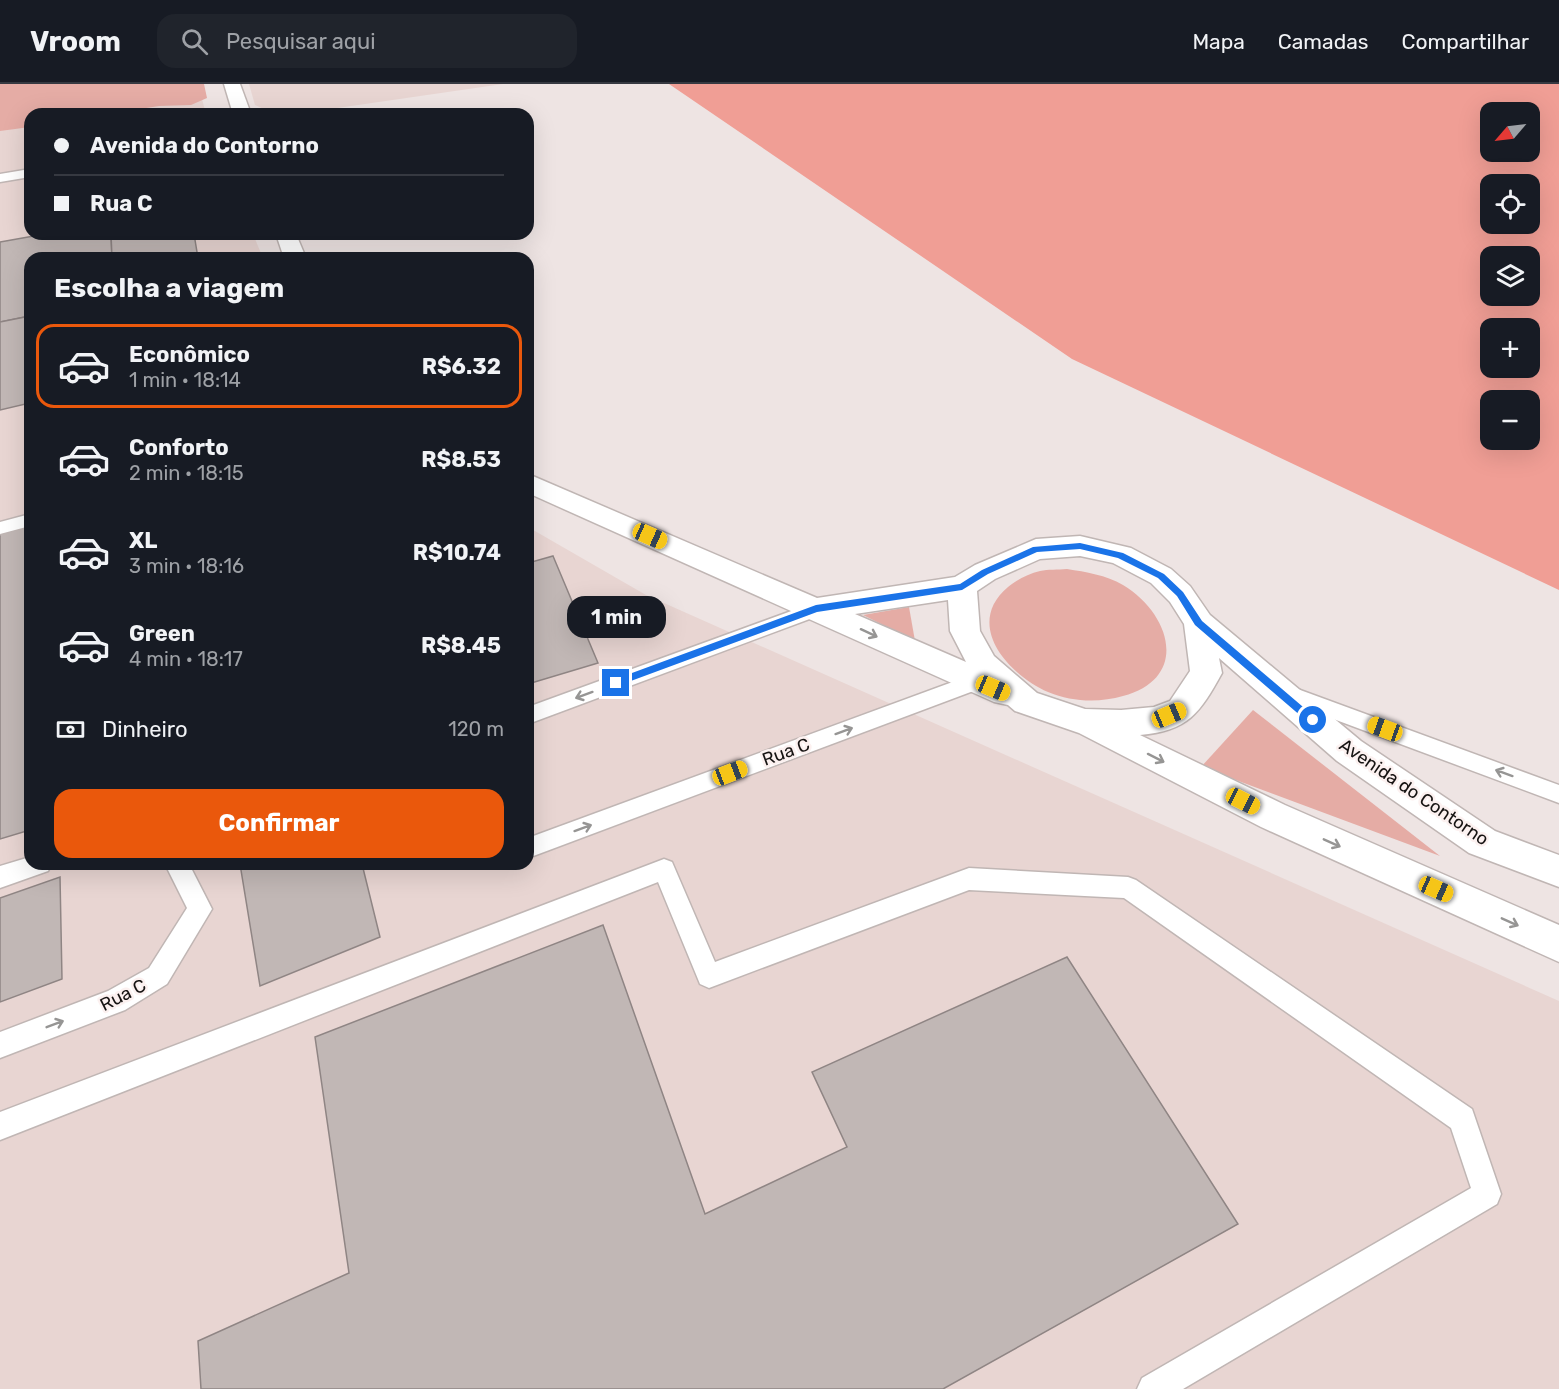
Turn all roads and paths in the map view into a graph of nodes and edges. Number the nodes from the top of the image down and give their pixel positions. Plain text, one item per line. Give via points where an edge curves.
1 (232, 84) edge
2 (240, 108) edge
3 (24, 173) edge
4 (0, 178) edge
5 (534, 486) edge
6 (24, 522) edge
7 (0, 528) edge
8 (962, 587) junction
9 (816, 609) junction
10 (1198, 623) junction
11 (977, 681) junction
12 (1277, 690) junction
13 (1026, 702) junction
14 (534, 714) edge
15 (1085, 722) junction
16 (1559, 794) edge
17 (534, 846) edge
18 (24, 869) edge
19 (180, 870) edge
20 (1559, 871) edge
21 (0, 877) edge
22 (1559, 944) edge
23 (0, 1045) edge
24 (0, 1126) edge
25 (1153, 1389) edge

1 - 2 street
3 - 4 lane
5 - 9 street
6 - 7 lane
8 - 9 street
8 - 10 street via 1036,549 1080,546 1120,555 1161,576 1180,594
8 - 13 street via 965,631 983,665
9 -> 11 street
9 -> 14 lane
10 - 12 street, Avenida do Contorno
10 - 15 street via 1206,673 1181,710 1157,720
11 - 13 street
17 -> 11 lane, Rua C
16 -> 12 lane
12 - 20 street, Avenida do Contorno via 1349,751 1482,842
13 - 15 street
15 -> 22 street via 1273,816
18 - 21 lane
23 -> 19 lane, Rua C via 116,1001 158,976 200,909
24 - 25 lane via 664,869 709,976 969,879 1128,888 1462,1119 1487,1194

